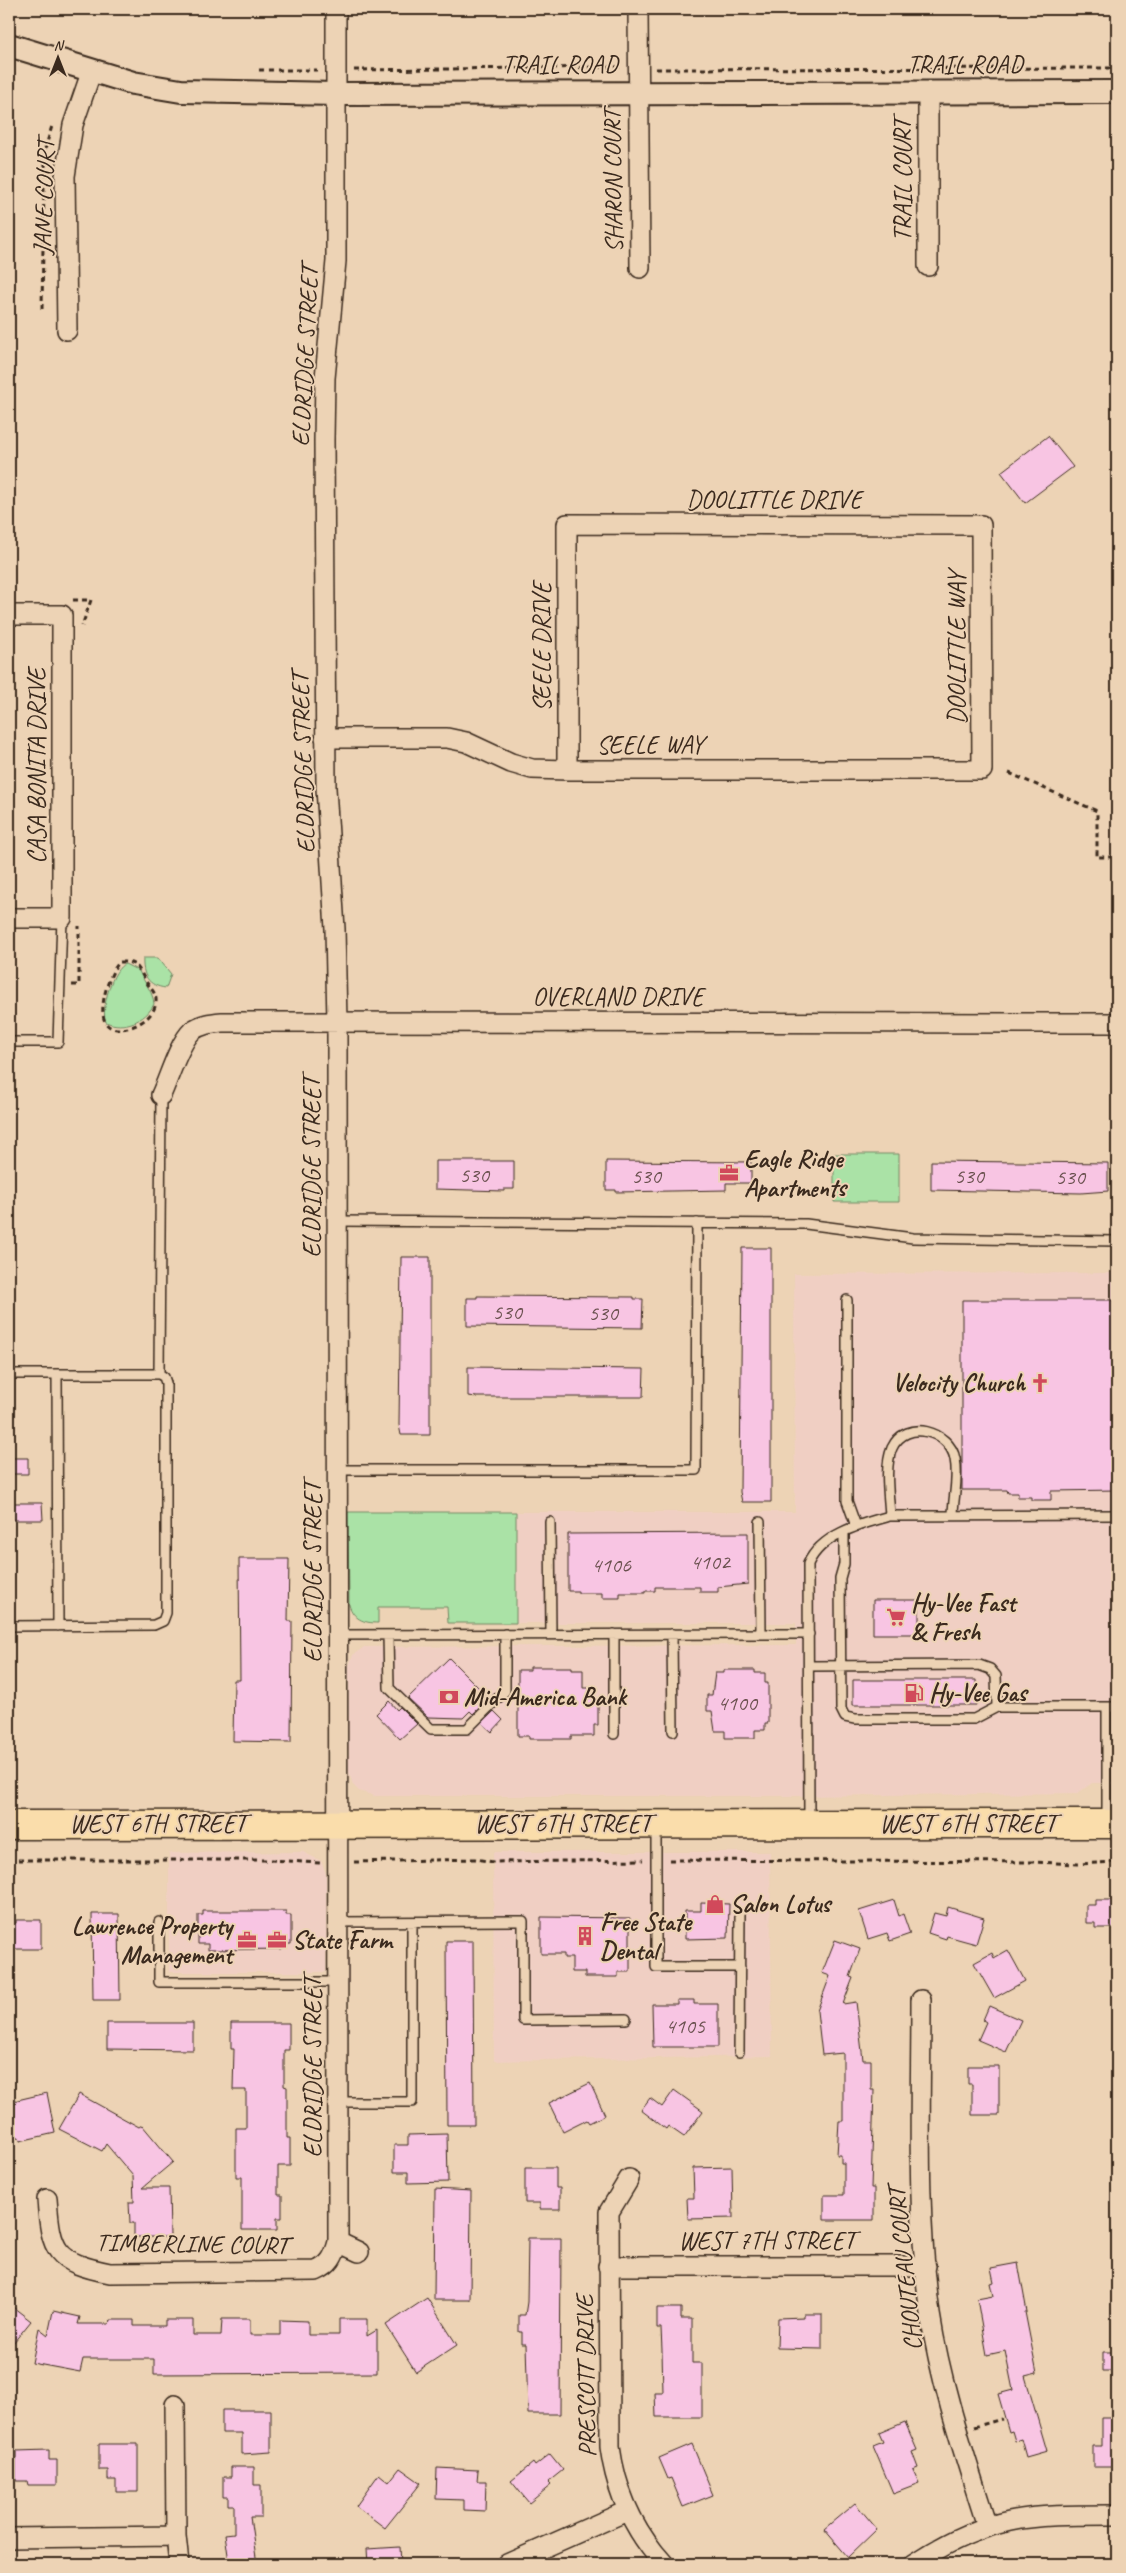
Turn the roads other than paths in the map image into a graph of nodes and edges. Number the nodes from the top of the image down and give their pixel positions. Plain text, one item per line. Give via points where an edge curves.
1 (336, 9) edge
2 (638, 9) edge
3 (9, 45) edge
4 (92, 70) junction
5 (1117, 92) edge
6 (637, 93) junction
7 (337, 94) junction
8 (928, 94) junction
9 (928, 266) dead end
10 (640, 268) dead end
11 (67, 330) dead end
12 (567, 524) joint
13 (981, 525) joint
14 (9, 615) edge
15 (325, 738) junction
16 (567, 770) junction
17 (982, 770) joint
18 (9, 918) edge
19 (62, 918) junction
20 (337, 1022) junction
21 (1117, 1023) edge
22 (9, 1042) edge
23 (161, 1095) joint
24 (337, 1221) junction
25 (697, 1223) junction
26 (1117, 1241) edge
27 (847, 1300) dead end
28 (9, 1374) edge
29 (57, 1374) junction
30 (159, 1374) junction
31 (338, 1470) junction
32 (1117, 1515) edge
33 (890, 1516) junction
34 (953, 1516) junction
35 (550, 1522) dead end
36 (760, 1522) dead end
37 (856, 1526) junction
38 (844, 1532) junction
39 (9, 1626) edge
40 (58, 1626) junction
41 (505, 1634) junction
42 (551, 1634) junction
43 (614, 1634) junction
44 (672, 1634) junction
45 (761, 1634) junction
46 (809, 1634) junction
47 (338, 1635) junction
48 (388, 1635) junction
49 (840, 1665) junction
50 (809, 1666) junction
51 (997, 1707) junction
52 (1107, 1707) junction
53 (1117, 1707) edge
54 (673, 1731) dead end
55 (614, 1734) dead end
56 (338, 1824) junction
57 (656, 1824) junction
58 (809, 1824) junction
59 (1112, 1824) edge
60 (9, 1825) edge
61 (740, 1914) dead end
62 (159, 1922) dead end
63 (338, 1922) junction
64 (412, 1922) junction
65 (740, 1967) junction
66 (338, 1982) junction
67 (921, 2000) dead end
68 (626, 2019) dead end
69 (739, 2052) dead end
70 (338, 2102) junction
71 (629, 2179) dead end
72 (47, 2199) dead end
73 (338, 2242) junction
74 (358, 2252) dead end
75 (608, 2266) junction
76 (926, 2266) junction
77 (175, 2405) dead end
78 (626, 2511) junction
79 (1117, 2515) edge
80 (987, 2526) junction
81 (176, 2536) junction
82 (9, 2538) edge
83 (178, 2564) edge
84 (507, 2564) edge
85 (664, 2564) edge
86 (914, 2564) edge

1 - 7 street, ELDRIDGE STREET
2 - 6 street, SHARON COURT
3 - 4 street, TRAIL ROAD
4 - 7 street, TRAIL ROAD via 132,83 182,91
4 - 11 street, JANE COURT via 73,125 66,176
5 - 8 street, TRAIL ROAD
6 - 7 street, TRAIL ROAD
6 - 8 street, TRAIL ROAD
6 - 10 street, SHARON COURT
7 - 15 street, ELDRIDGE STREET via 336,260 325,378
8 - 9 street, TRAIL COURT
12 - 13 street, DOOLITTLE DRIVE
12 - 16 street, SEELE DRIVE
13 - 17 street, DOOLITTLE WAY
14 - 19 street, CASA BONITA DRIVE via 62,615
15 - 16 street, SEELE WAY via 447,738 466,742 532,769
15 - 20 street, ELDRIDGE STREET
16 - 17 street, SEELE WAY
18 - 19 street
19 - 22 lane via 58,1042
20 - 21 street, OVERLAND DRIVE
20 - 23 street, OVERLAND DRIVE via 206,1024 193,1030 186,1038
20 - 24 street, ELDRIDGE STREET
23 - 30 lane
24 - 25 lane
24 - 31 street, ELDRIDGE STREET
25 - 26 lane via 806,1224 913,1238
25 - 31 lane via 696,1470
27 - 37 lane via 847,1501
28 - 29 lane
29 - 30 lane
29 - 40 lane
30 - 40 lane via 166,1383 166,1613 163,1621 154,1625
31 - 47 street, ELDRIDGE STREET
32 - 34 lane
33 - 34 lane
33 - 34 lane via 889,1460 893,1447 902,1436 924,1430 945,1439 952,1448 956,1460
33 - 37 lane
35 - 42 lane
36 - 45 lane
37 - 38 lane
38 - 46 lane via 813,1553 808,1564
38 - 49 lane via 844,1564 840,1578
39 - 40 lane
41 - 42 lane
41 - 48 lane
41 - 48 lane via 505,1691 467,1730 431,1730 389,1688
42 - 43 lane
43 - 44 lane
43 - 55 lane
44 - 45 lane
44 - 54 lane
45 - 46 lane
46 - 50 lane
47 - 48 lane
47 - 56 street, ELDRIDGE STREET
49 - 50 lane
49 - 51 lane via 979,1665 990,1669 996,1676
49 - 51 lane via 841,1710 845,1717 974,1719
50 - 58 lane
51 - 52 lane
52 - 53 lane
52 - 59 lane
56 - 57 main road, WEST 6TH STREET
56 - 60 main road, WEST 6TH STREET
56 - 63 street, ELDRIDGE STREET
57 - 58 main road, WEST 6TH STREET
57 - 65 lane via 656,1967
58 - 59 main road, WEST 6TH STREET
61 - 65 lane
62 - 66 lane via 159,1982
63 - 64 lane
63 - 66 street, ELDRIDGE STREET
64 - 68 lane via 523,1921 524,2020
64 - 70 lane via 412,2102
65 - 69 lane
66 - 70 street, ELDRIDGE STREET
67 - 76 street, CHOUTEAU COURT via 921,2164
70 - 73 street, ELDRIDGE STREET
71 - 75 street, PRESCOTT DRIVE via 609,2212
72 - 73 street, TIMBERLINE COURT via 49,2231 58,2252 66,2260 110,2273 316,2271 327,2266 335,2255
73 - 74 street
75 - 76 street, WEST 7TH STREET
75 - 78 street, PRESCOTT DRIVE via 610,2447 612,2468
76 - 80 street, CHOUTEAU COURT via 935,2339
77 - 81 street
78 - 84 street
78 - 85 street, PRESCOTT DRIVE via 649,2548
79 - 80 street via 1042,2516
80 - 86 street via 960,2536
81 - 82 street
81 - 83 street

